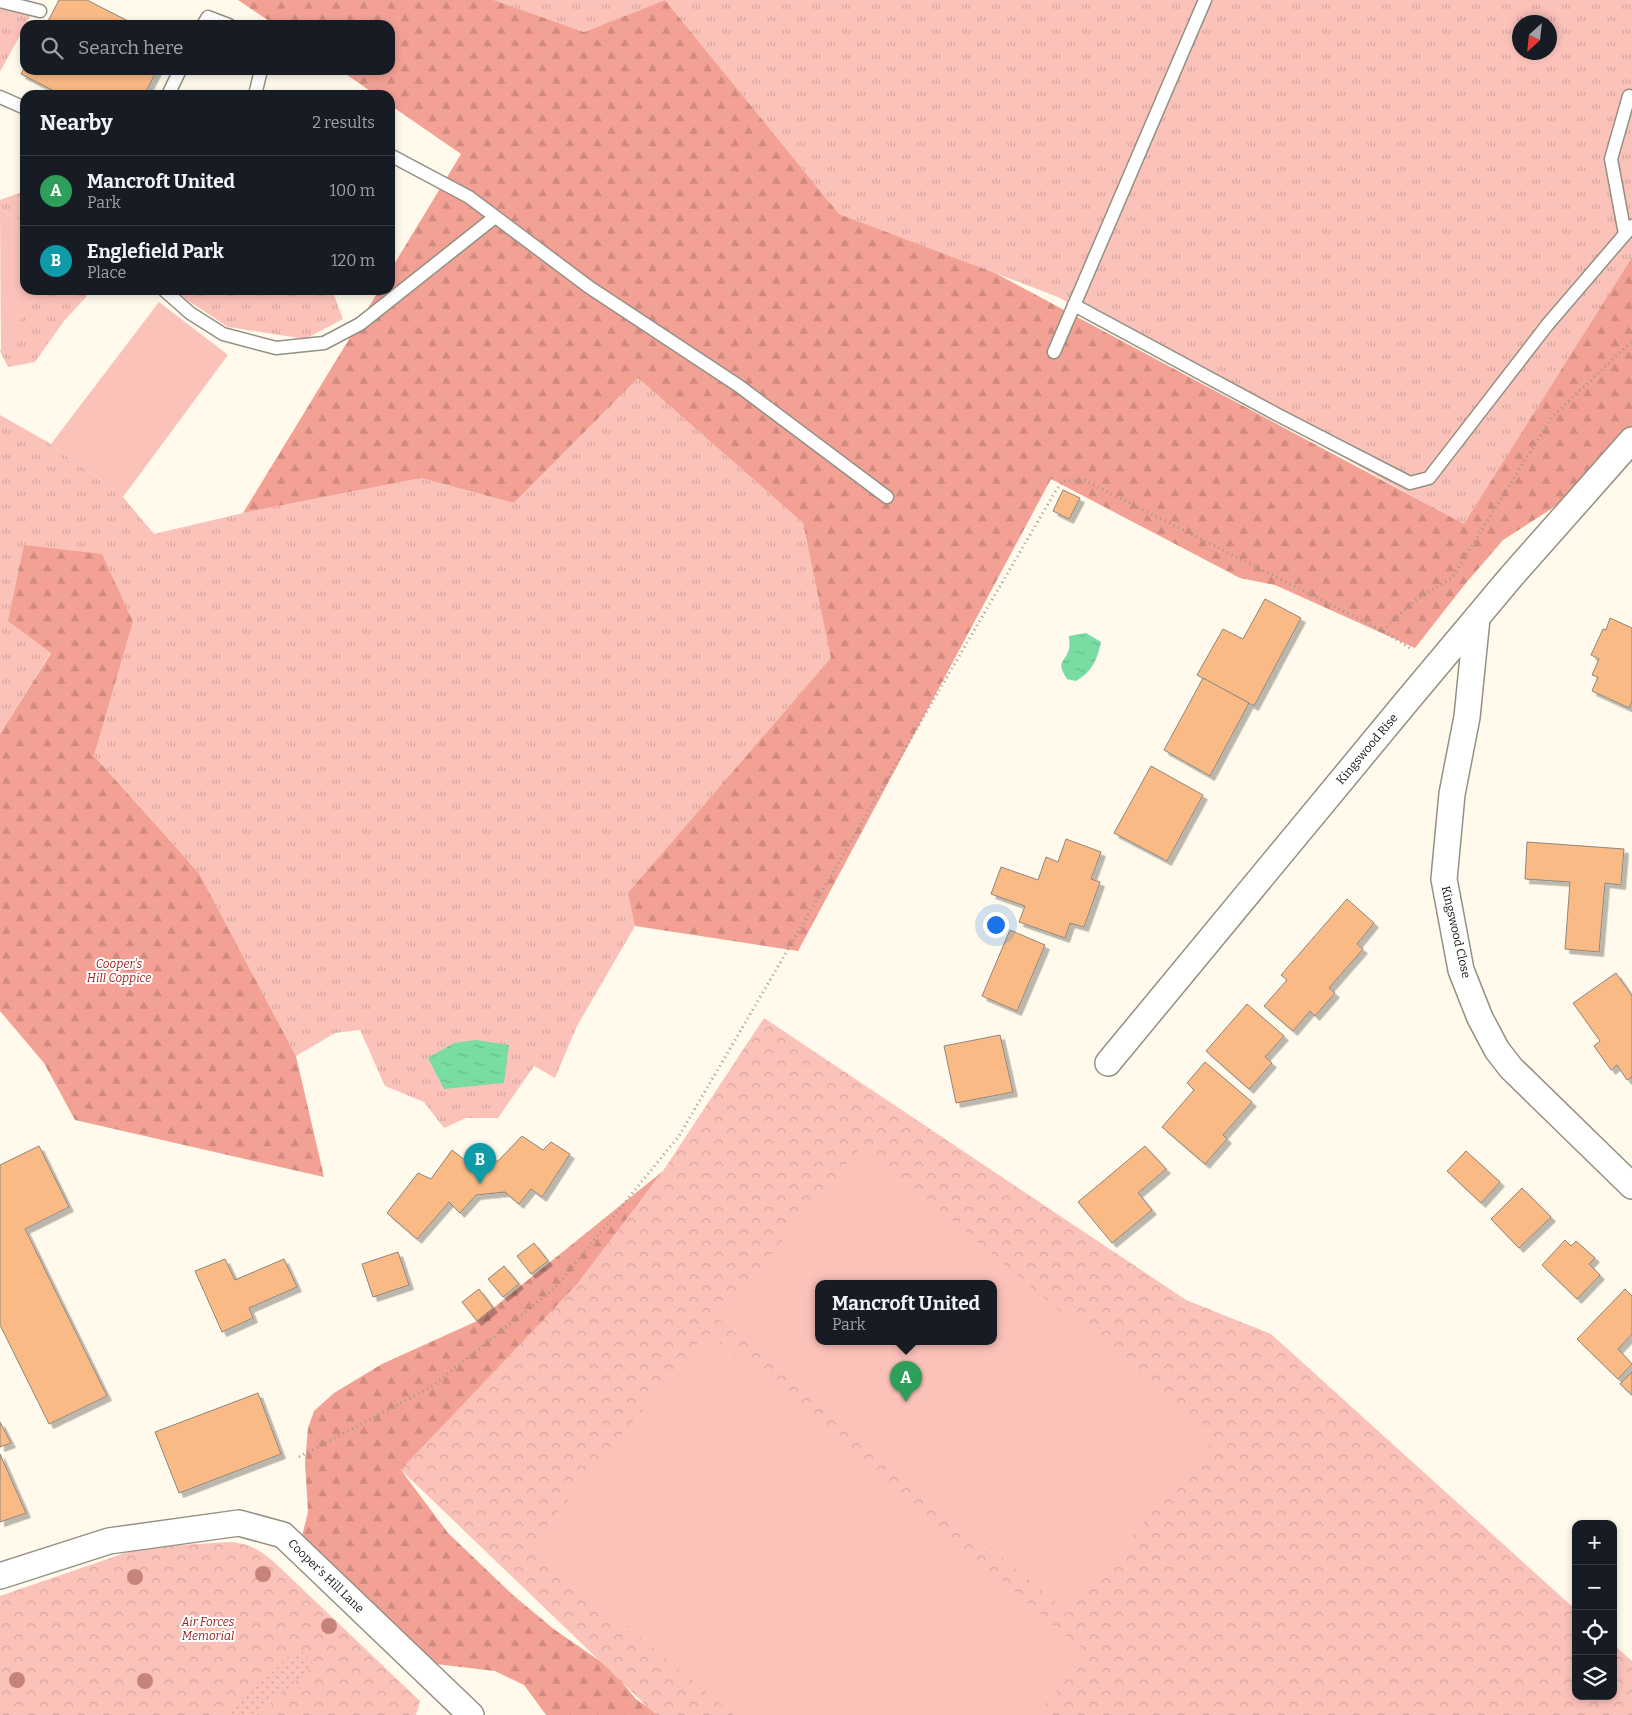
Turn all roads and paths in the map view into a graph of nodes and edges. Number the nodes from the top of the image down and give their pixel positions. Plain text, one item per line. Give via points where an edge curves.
1 (1205, 0) edge
2 (0, 1) edge
3 (40, 11) dead end
4 (178, 75) edge
5 (260, 75) edge
6 (170, 90) edge
7 (257, 90) edge
8 (1629, 96) dead end
9 (0, 97) edge
10 (20, 106) edge
11 (395, 158) edge
12 (496, 217) junction
13 (1628, 230) edge
14 (170, 295) edge
15 (1074, 305) junction
16 (1632, 342) edge
17 (1054, 352) dead end
18 (1632, 440) edge
19 (887, 497) dead end
20 (1477, 618) junction
21 (1108, 1063) dead end
22 (1632, 1186) edge
23 (299, 1457) dead end
24 (0, 1576) edge
25 (464, 1713) edge

1 - 15 lane
2 - 3 lane
4 - 6 lane
5 - 7 lane
8 - 13 lane via 1612,159
9 - 10 lane
11 - 12 lane via 470,197
12 - 14 lane via 360,324 324,343 276,348 223,334 190,313
12 - 19 lane via 589,287 739,386
13 - 15 lane via 1548,324 1429,478 1410,483
15 - 17 lane
16 - 23 path via 1552,417 1452,578 1414,601 1383,631 1084,480 1063,482 679,1136 555,1288 431,1386
18 - 20 street, Kingswood Rise
20 - 21 street, Kingswood Rise
20 - 22 street, Kingswood Close via 1467,717 1452,794 1444,879 1462,970 1480,1018 1511,1068
24 - 25 street, Cooper's Hill Lane via 109,1541 239,1523 283,1535

